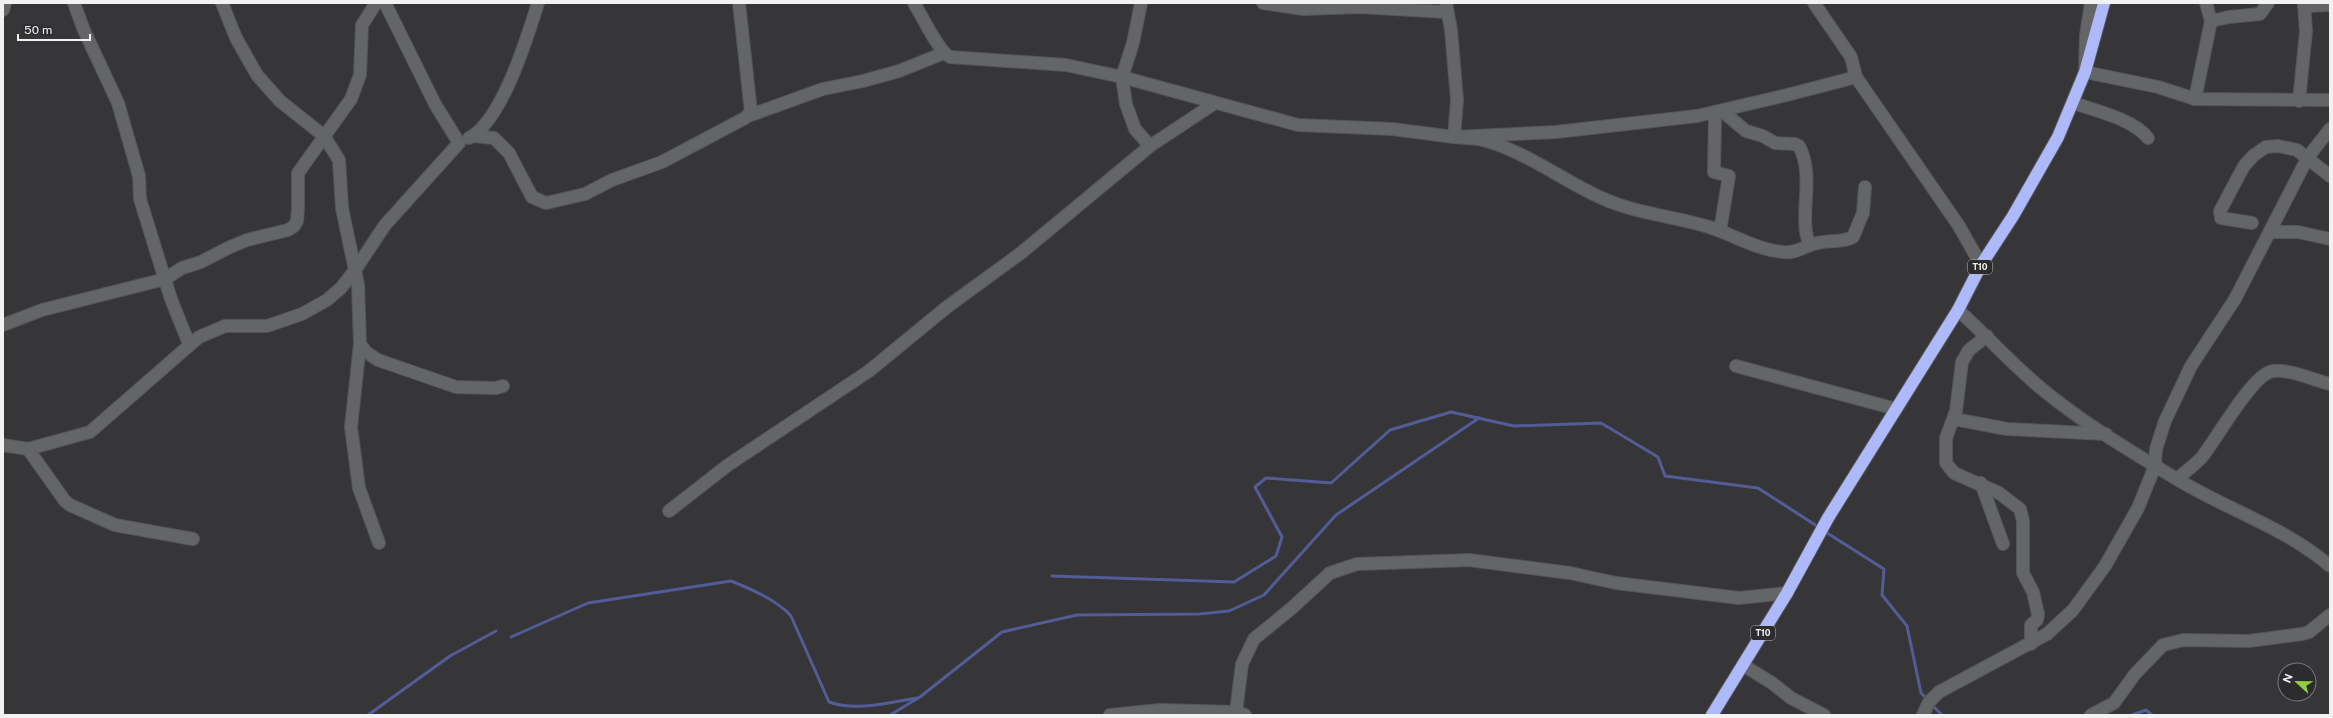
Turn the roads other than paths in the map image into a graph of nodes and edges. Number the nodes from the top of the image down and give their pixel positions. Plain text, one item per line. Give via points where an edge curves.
1 (5, 3) edge
2 (74, 3) edge
3 (222, 3) edge
4 (376, 3) edge
5 (385, 3) edge
6 (538, 3) edge
7 (739, 3) edge
8 (914, 3) edge
9 (1141, 3) edge
10 (1263, 3) edge
11 (1814, 3) edge
12 (2091, 3) edge
13 (2106, 3) edge
14 (2206, 3) edge
15 (2268, 3) edge
16 (2304, 5) edge
17 (2330, 6) edge
18 (1446, 7) edge
19 (3, 10) edge
20 (2211, 22) junction
21 (944, 53) junction
22 (2085, 72) junction
23 (1122, 77) junction
24 (1856, 77) junction
25 (2195, 99) junction
26 (2330, 100) edge
27 (2299, 101) junction
28 (1215, 103) junction
29 (2074, 103) junction
30 (1716, 112) junction
31 (748, 116) junction
32 (2330, 129) edge
33 (324, 136) junction
34 (473, 136) junction
35 (1454, 137) junction
36 (2148, 138) dead end
37 (459, 143) junction
38 (1150, 146) junction
39 (2308, 157) junction
40 (2330, 176) edge
41 (1865, 186) dead end
42 (2252, 224) dead end
43 (1720, 231) junction
44 (2270, 232) junction
45 (2330, 239) edge
46 (1810, 245) junction
47 (1981, 265) junction
48 (355, 270) junction
49 (165, 279) junction
50 (1958, 310) junction
51 (3, 325) edge
52 (1987, 336) junction
53 (189, 344) junction
54 (360, 344) junction
55 (1736, 366) dead end
56 (2330, 384) edge
57 (503, 386) dead end
58 (1896, 409) junction
59 (1954, 419) junction
60 (2106, 434) junction
61 (3, 445) edge
62 (28, 449) junction
63 (2155, 466) junction
64 (2177, 479) junction
65 (1981, 483) junction
66 (669, 511) dead end
67 (193, 539) dead end
68 (379, 543) dead end
69 (2003, 544) dead end
70 (2330, 566) edge
71 (1788, 593) junction
72 (2330, 615) edge
73 (2031, 644) junction
74 (1743, 666) junction
75 (1241, 713) edge
76 (1196, 714) edge
77 (1110, 715) edge
78 (1712, 715) edge
79 (1824, 715) edge
80 (1923, 715) edge
81 (2091, 715) edge

1 - 19 street
2 - 49 street via 118,103 139,176 140,199
3 - 33 street via 236,38 257,75 280,101
4 - 33 street via 362,25 361,60 356,88
5 - 37 street via 435,104
6 - 34 street via 509,83 493,113 480,132
7 - 31 street via 751,108
8 - 21 street
9 - 23 street via 1133,43
10 - 18 street via 1302,9
11 - 24 street via 1851,57
12 - 22 street via 2086,35
13 - 22 highway, T10
14 - 20 street
15 - 20 street via 2260,14 2229,17
16 - 17 street
16 - 27 street via 2306,31
18 - 35 street via 1451,30 1457,100
20 - 25 street
21 - 23 street via 957,58 1066,65
21 - 31 street via 899,71 823,88
22 - 25 street via 2158,87
22 - 29 highway, T10
23 - 28 street
23 - 38 street via 1126,104 1135,129
24 - 30 street
24 - 47 street via 1959,226
25 - 27 street
26 - 27 street
28 - 35 street via 1298,125 1392,129
28 - 38 street
29 - 36 street via 2132,124 2142,130
29 - 47 highway, T10 via 2058,137 2013,216
30 - 35 street via 1556,132
30 - 43 street via 1714,172 1729,176
30 - 46 street via 1746,131 1775,143 1799,146 1808,188 1805,231
31 - 34 street via 662,162 612,180 585,194 546,203 532,197 509,153 494,138
32 - 39 street
33 - 48 street via 339,160 342,208
33 - 49 street via 298,173 298,208 294,226 288,230 247,240 201,262 182,268
34 - 37 street
35 - 43 street via 1478,139 1499,146 1583,189 1625,207
37 - 48 street via 385,225
38 - 66 street via 1021,253 947,307 869,371 728,465
39 - 40 street via 2315,166
39 - 42 street via 2292,148 2272,146 2263,148 2248,161 2232,191 2221,205 2220,215 2223,219
39 - 44 street
41 - 46 street via 1863,213 1853,237
43 - 46 street via 1748,244 1784,252 1796,252
44 - 45 street via 2298,232
44 - 63 street via 2235,299 2191,366 2160,435
47 - 50 highway, T10
48 - 53 street via 342,288 309,311 267,326 225,326 206,333
48 - 54 street
49 - 51 street via 42,310
49 - 53 street
50 - 52 street
50 - 58 highway, T10
52 - 59 street via 1969,350 1962,362
52 - 60 street via 2043,389
53 - 62 street via 90,432
54 - 57 street via 378,360 456,387
54 - 68 street via 351,427 359,488
55 - 58 street
56 - 64 street via 2283,372 2274,371 2266,374 2239,404 2202,457
58 - 71 highway, T10 via 1828,518
59 - 60 street via 2007,429
59 - 65 street via 1946,438 1947,466 1954,473
60 - 63 street
61 - 62 street
62 - 67 street via 70,505 115,525
63 - 64 street
63 - 73 street via 2138,508 2101,572 2065,619
64 - 70 street via 2284,533 2312,550
65 - 69 street
65 - 73 street via 2007,497 2023,514 2023,573 2033,592 2038,614 2037,620 2031,625
71 - 74 highway, T10
71 - 75 street via 1739,598 1616,583 1570,573 1468,560 1357,564 1330,573 1254,640 1242,664
72 - 81 street via 2309,632 2302,634 2248,641 2183,640 2163,645 2135,674 2114,703
73 - 80 street via 1939,692 1929,702
74 - 78 highway, T10
74 - 79 street via 1791,698
75 - 76 street
76 - 77 street via 1160,710

